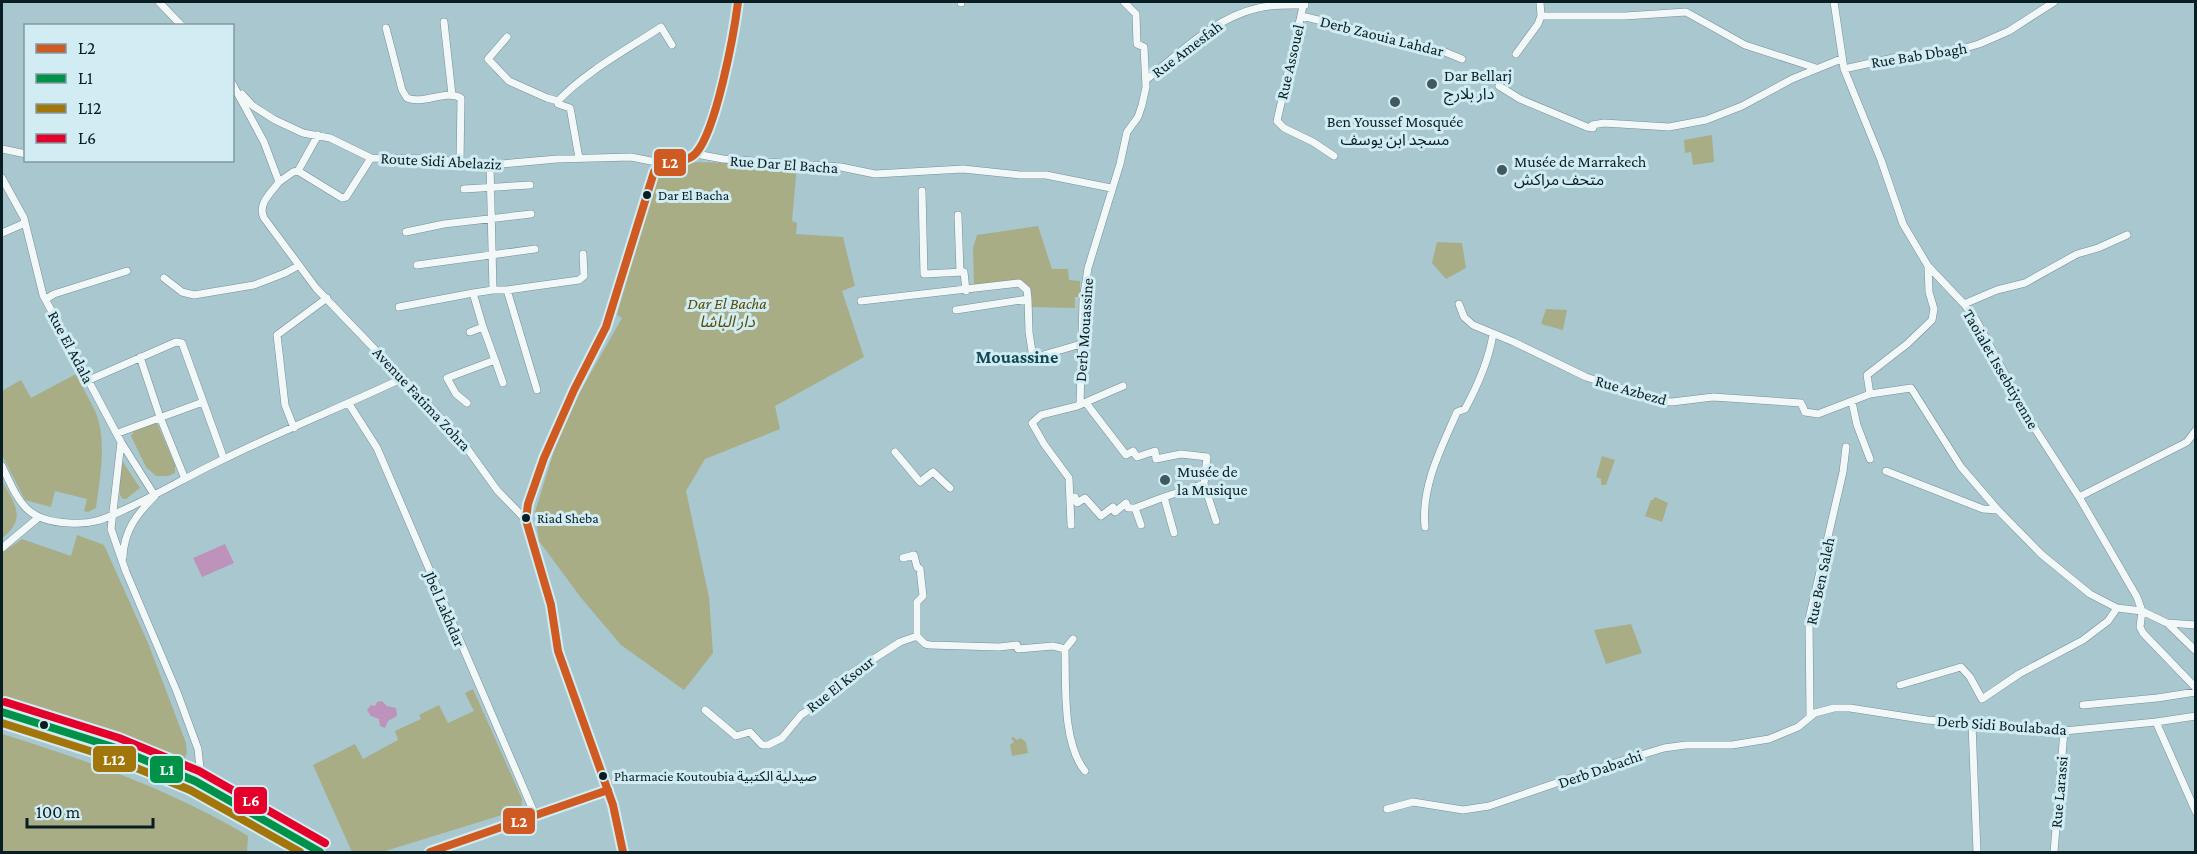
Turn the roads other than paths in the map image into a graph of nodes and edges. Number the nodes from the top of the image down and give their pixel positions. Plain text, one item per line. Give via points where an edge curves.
1 (159, 2) edge
2 (738, 2) edge
3 (1124, 2) edge
4 (1540, 2) edge
5 (2054, 2) edge
6 (1304, 3) edge
7 (1836, 3) edge
8 (1302, 16) junction
9 (1541, 16) junction
10 (444, 22) dead end
11 (180, 24) edge
12 (386, 28) dead end
13 (507, 37) dead end
14 (672, 45) dead end
15 (1516, 54) dead end
16 (1462, 59) dead end
17 (1841, 59) junction
18 (1816, 68) junction
19 (1844, 69) junction
20 (1146, 80) junction
21 (234, 85) edge
22 (1499, 86) dead end
23 (238, 90) junction
24 (452, 95) junction
25 (558, 101) junction
26 (318, 135) junction
27 (2, 149) edge
28 (24, 154) edge
29 (696, 154) junction
30 (1334, 156) dead end
31 (371, 158) junction
32 (579, 158) junction
33 (460, 162) junction
34 (661, 163) junction
35 (490, 165) junction
36 (298, 171) junction
37 (2, 178) edge
38 (279, 182) junction
39 (530, 185) dead end
40 (491, 187) junction
41 (1112, 188) junction
42 (464, 189) dead end
43 (922, 191) dead end
44 (531, 214) dead end
45 (958, 215) dead end
46 (491, 220) junction
47 (25, 223) junction
48 (406, 232) dead end
49 (2, 233) edge
50 (2127, 235) dead end
51 (535, 249) dead end
52 (583, 254) dead end
53 (492, 255) junction
54 (417, 265) dead end
55 (298, 266) junction
56 (1928, 267) junction
57 (127, 271) dead end
58 (960, 272) junction
59 (164, 278) dead end
60 (494, 290) junction
61 (507, 290) junction
62 (966, 291) junction
63 (473, 293) junction
64 (327, 298) junction
65 (46, 299) junction
66 (1028, 299) junction
67 (861, 301) dead end
68 (1964, 303) junction
69 (1460, 304) dead end
70 (399, 307) dead end
71 (956, 310) dead end
72 (483, 327) junction
73 (470, 332) dead end
74 (1493, 334) junction
75 (1081, 344) junction
76 (140, 357) junction
77 (495, 360) junction
78 (403, 378) junction
79 (90, 380) junction
80 (502, 383) dead end
81 (1124, 386) dead end
82 (537, 390) dead end
83 (1870, 394) junction
84 (203, 402) junction
85 (1852, 402) junction
86 (467, 403) dead end
87 (349, 404) junction
88 (1083, 404) junction
89 (160, 417) junction
90 (294, 428) junction
91 (2196, 430) edge
92 (118, 433) junction
93 (121, 442) junction
94 (1846, 447) dead end
95 (895, 452) dead end
96 (225, 459) junction
97 (1870, 459) dead end
98 (2, 466) edge
99 (1886, 471) dead end
100 (185, 479) junction
101 (1204, 484) junction
102 (950, 488) dead end
103 (155, 496) junction
104 (2079, 497) junction
105 (1070, 498) junction
106 (1164, 498) junction
107 (1135, 508) junction
108 (1998, 510) junction
109 (39, 517) junction
110 (111, 518) junction
111 (526, 520) junction
112 (1216, 521) dead end
113 (1071, 525) dead end
114 (1141, 525) dead end
115 (1425, 528) dead end
116 (1174, 532) dead end
117 (2, 548) edge
118 (903, 558) dead end
119 (123, 563) junction
120 (2117, 608) junction
121 (2142, 610) junction
122 (2167, 623) junction
123 (2196, 625) edge
124 (917, 636) junction
125 (1073, 639) dead end
126 (1065, 649) junction
127 (2196, 651) edge
128 (1900, 685) dead end
129 (2196, 690) edge
130 (2083, 705) dead end
131 (705, 710) dead end
132 (2, 712) edge
133 (1810, 716) junction
134 (2196, 716) edge
135 (2, 720) edge
136 (2156, 722) junction
137 (1972, 724) junction
138 (2064, 731) junction
139 (1085, 771) dead end
140 (194, 784) junction
141 (608, 790) junction
142 (1387, 809) dead end
143 (2196, 812) edge
144 (536, 817) junction
145 (307, 852) edge
146 (320, 852) edge
147 (430, 852) edge
148 (623, 852) edge
149 (1977, 852) edge
150 (2054, 852) edge

1 - 11 street
2 - 29 street via 716,100
3 - 20 street via 1136,14 1137,44 1144,47
4 - 9 street
5 - 19 street, Rue Bab Dbagh via 2009,31 1979,44
6 - 8 street, Rue Assouel
6 - 20 street, Rue Amesfah via 1259,7 1236,15 1213,27
7 - 17 street, Taoialet Issebtiyenne
8 - 16 street, Derb Zaouia Lahdar
8 - 30 street, Rue Assouel via 1278,124
9 - 15 street
9 - 18 street via 1686,12 1745,45
10 - 24 street
12 - 24 street via 407,98
13 - 25 street via 488,59 509,81
14 - 25 street via 661,27
17 - 18 street
17 - 19 street, Taoialet Issebtiyenne
18 - 22 street via 1742,106 1706,120 1669,127 1604,123 1592,125 1593,128 1527,102
19 - 56 street, Taoialet Issebtiyenne via 1904,224
20 - 41 street, Rue Amesfah via 1140,112 1127,132
21 - 23 street
23 - 26 street, Route Sidi Abelaziz via 275,120 303,133
23 - 38 street
24 - 33 street via 461,97 462,102
25 - 32 street via 572,113
26 - 31 street, Route Sidi Abelaziz
26 - 36 street
27 - 28 street
29 - 34 street, Rue Dar El Bacha
29 - 41 street, Rue Dar El Bacha via 841,167 875,174 963,169 1046,175
31 - 33 street, Route Sidi Abelaziz
31 - 36 street via 344,198
32 - 34 street, Route Sidi Abelaziz via 631,156
32 - 35 street, Route Sidi Abelaziz
33 - 35 street, Route Sidi Abelaziz
34 - 111 street via 649,183 606,327 548,450
35 - 40 street
36 - 38 street
37 - 47 street, Rue El Adala
38 - 55 street, Avenue Fatima Zohra via 262,204 262,215
39 - 40 street
40 - 42 street
40 - 46 street
41 - 75 street, Derb Mouassine via 1088,268
43 - 58 street via 924,274
44 - 46 street
45 - 58 street
46 - 48 street
46 - 53 street
47 - 49 street
47 - 65 street, Rue El Adala
50 - 68 street via 2077,254 2025,283
51 - 53 street
52 - 61 street via 584,276 579,279
53 - 54 street
53 - 60 street
55 - 59 street via 254,285 194,295 182,292
55 - 64 street, Avenue Fatima Zohra
56 - 68 street, Taoialet Issebtiyenne
56 - 83 street via 1934,316 1925,328 1867,375
57 - 65 street
58 - 62 street via 966,274
60 - 61 street
60 - 63 street
61 - 82 street
62 - 66 street via 1019,284 1027,290
62 - 67 street
63 - 70 street
63 - 72 street
64 - 78 street, Avenue Fatima Zohra
64 - 90 street via 277,336 285,405
65 - 79 street, Rue El Adala
66 - 71 street
66 - 75 street via 1033,358
68 - 104 street, Taoialet Issebtiyenne via 2030,421
69 - 74 street, Rue Azbezd via 1467,321
72 - 73 street
72 - 77 street
74 - 85 street, Rue Azbezd via 1586,377 1659,401 1741,398 1801,403 1805,412 1818,414
74 - 115 street via 1474,393 1465,409 1457,412 1429,481 1423,507
75 - 88 street, Derb Mouassine
76 - 79 street
76 - 84 street via 182,343
76 - 89 street
77 - 80 street
77 - 86 street via 447,378
78 - 87 street
78 - 111 street, Avenue Fatima Zohra via 459,437 502,496
79 - 92 street, Rue El Adala
81 - 88 street
83 - 85 street, Rue Azbezd
83 - 108 street, Rue Azbezd via 1911,388 1961,467
84 - 89 street
84 - 96 street
85 - 97 street
87 - 90 street
87 - 144 street, Jbel Lakhdar via 377,448
88 - 101 street via 1126,455 1133,451 1137,457 1155,451 1156,459 1181,454 1207,457
88 - 105 street via 1041,415 1032,423 1069,478
89 - 92 street
89 - 100 street
90 - 96 street
91 - 104 street via 2187,442
92 - 93 street, Rue El Adala
93 - 103 street
93 - 110 street, Rue El Adala
94 - 133 street, Rue Ben Saleh via 1809,619
95 - 102 street via 920,482 933,472
96 - 100 street
98 - 109 street via 20,503
99 - 108 street via 1983,509
100 - 103 street
101 - 106 street
101 - 112 street
103 - 110 street
103 - 119 street via 128,530
104 - 121 street, Taoialet Issebtiyenne
105 - 107 street via 1075,497 1077,503 1085,498 1101,516 1126,503 1128,508
105 - 113 street
106 - 107 street
106 - 116 street
107 - 114 street
108 - 120 street via 2041,554 2090,594
109 - 110 street via 70,524
109 - 117 street
110 - 119 street, Rue El Adala
111 - 141 street, Avenue Fatima Zohra via 551,605 558,651
118 - 124 street via 914,555 920,569 923,596 917,602
119 - 140 street, Rue El Adala via 198,749 200,768
120 - 121 street
120 - 128 street via 2108,621 2083,640 1982,699 1961,667
121 - 122 street
121 - 129 street, Taoialet Issebtiyenne via 2143,633
122 - 123 street
122 - 127 street
124 - 126 street via 930,645
124 - 131 street, Rue El Ksour via 900,642 839,681 782,738 768,746 760,744 750,732 736,736
125 - 126 street
126 - 139 street via 1069,730 1077,760
129 - 130 street
132 - 140 main road via 116,748
133 - 137 street, Derb Sidi Boulabada via 1841,707
133 - 142 street, Derb Dabachi via 1798,727 1769,739 1664,748 1480,808 1463,810 1413,802
134 - 136 street, Derb Sidi Boulabada
135 - 140 main road
136 - 138 street, Derb Sidi Boulabada
136 - 143 street
137 - 138 street, Derb Sidi Boulabada
137 - 149 street
138 - 150 street, Rue Larassi
140 - 145 main road
140 - 146 main road
141 - 144 street
141 - 148 street, Avenue Fatima Zohra
144 - 147 street

